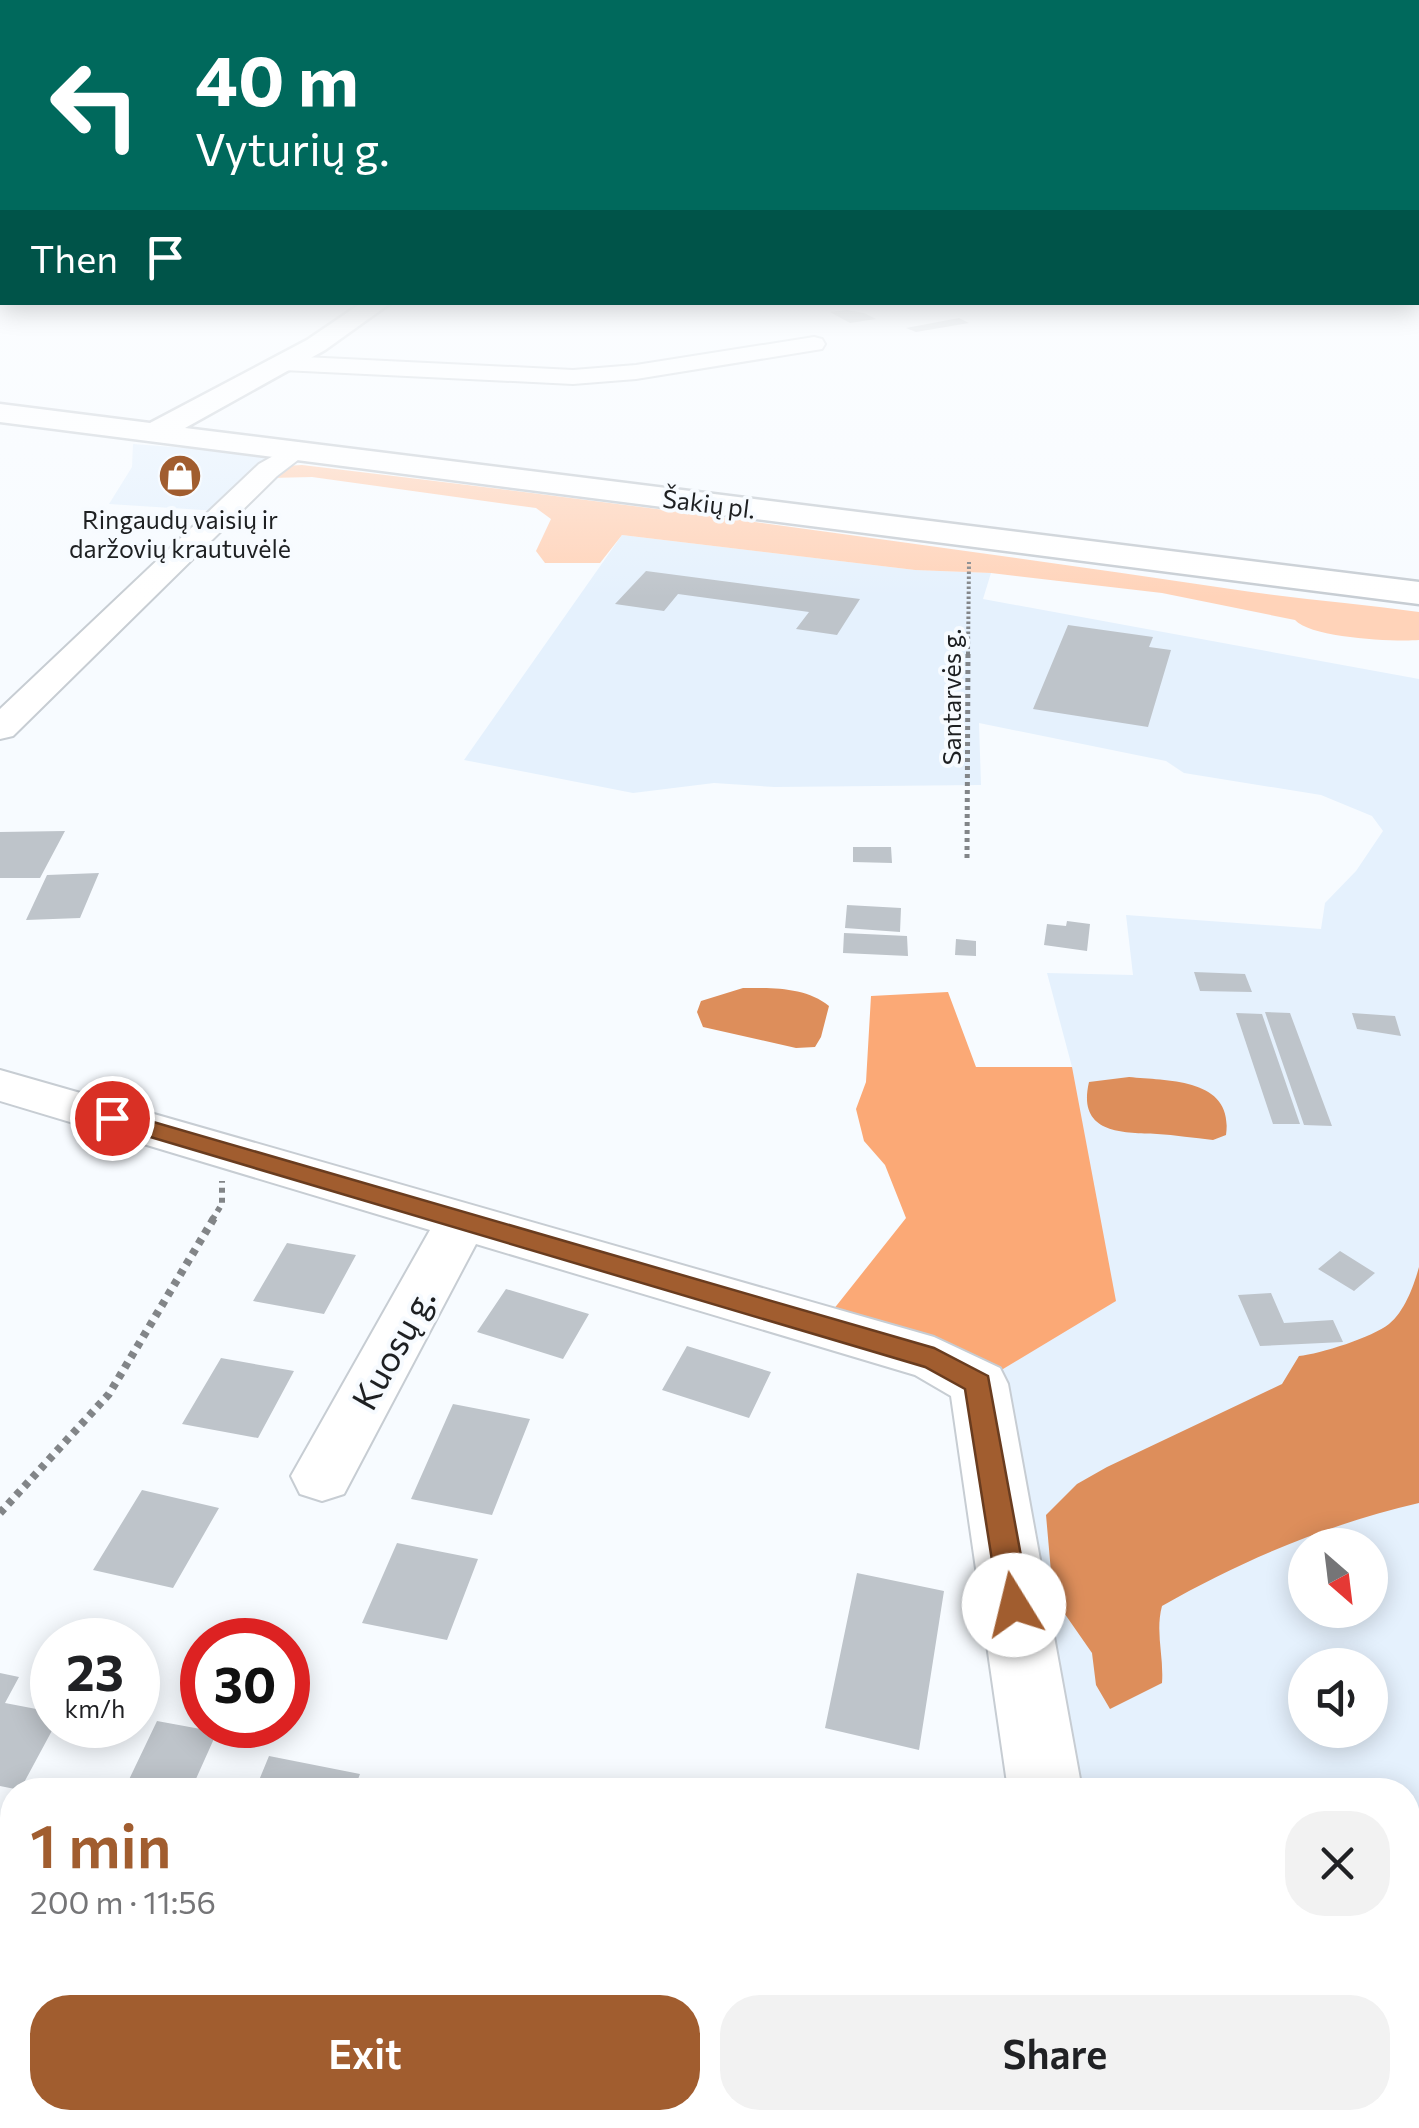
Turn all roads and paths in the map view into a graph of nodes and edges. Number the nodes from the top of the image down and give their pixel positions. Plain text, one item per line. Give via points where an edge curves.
1 (217, 399) edge
2 (0, 412) edge
3 (156, 432) junction
4 (298, 450) junction
5 (975, 537) junction
6 (1419, 592) edge
7 (0, 728) edge
8 (968, 858) dead end
9 (0, 1085) edge
10 (222, 1150) junction
11 (463, 1219) junction
12 (322, 1476) dead end
13 (0, 1513) edge
14 (1042, 1778) edge

1 - 3 main road
2 - 3 main road, Šakių pl.
3 - 4 main road, Šakių pl.
4 - 5 main road, Šakių pl.
4 - 7 street via 268,470
5 - 6 main road, Šakių pl.
5 - 8 path, Santarvės g. via 969,550
9 - 10 street
10 - 11 street
10 - 13 path via 222,1204 109,1394
11 - 12 street, Kuosų g.
11 - 14 street via 934,1359 978,1384

